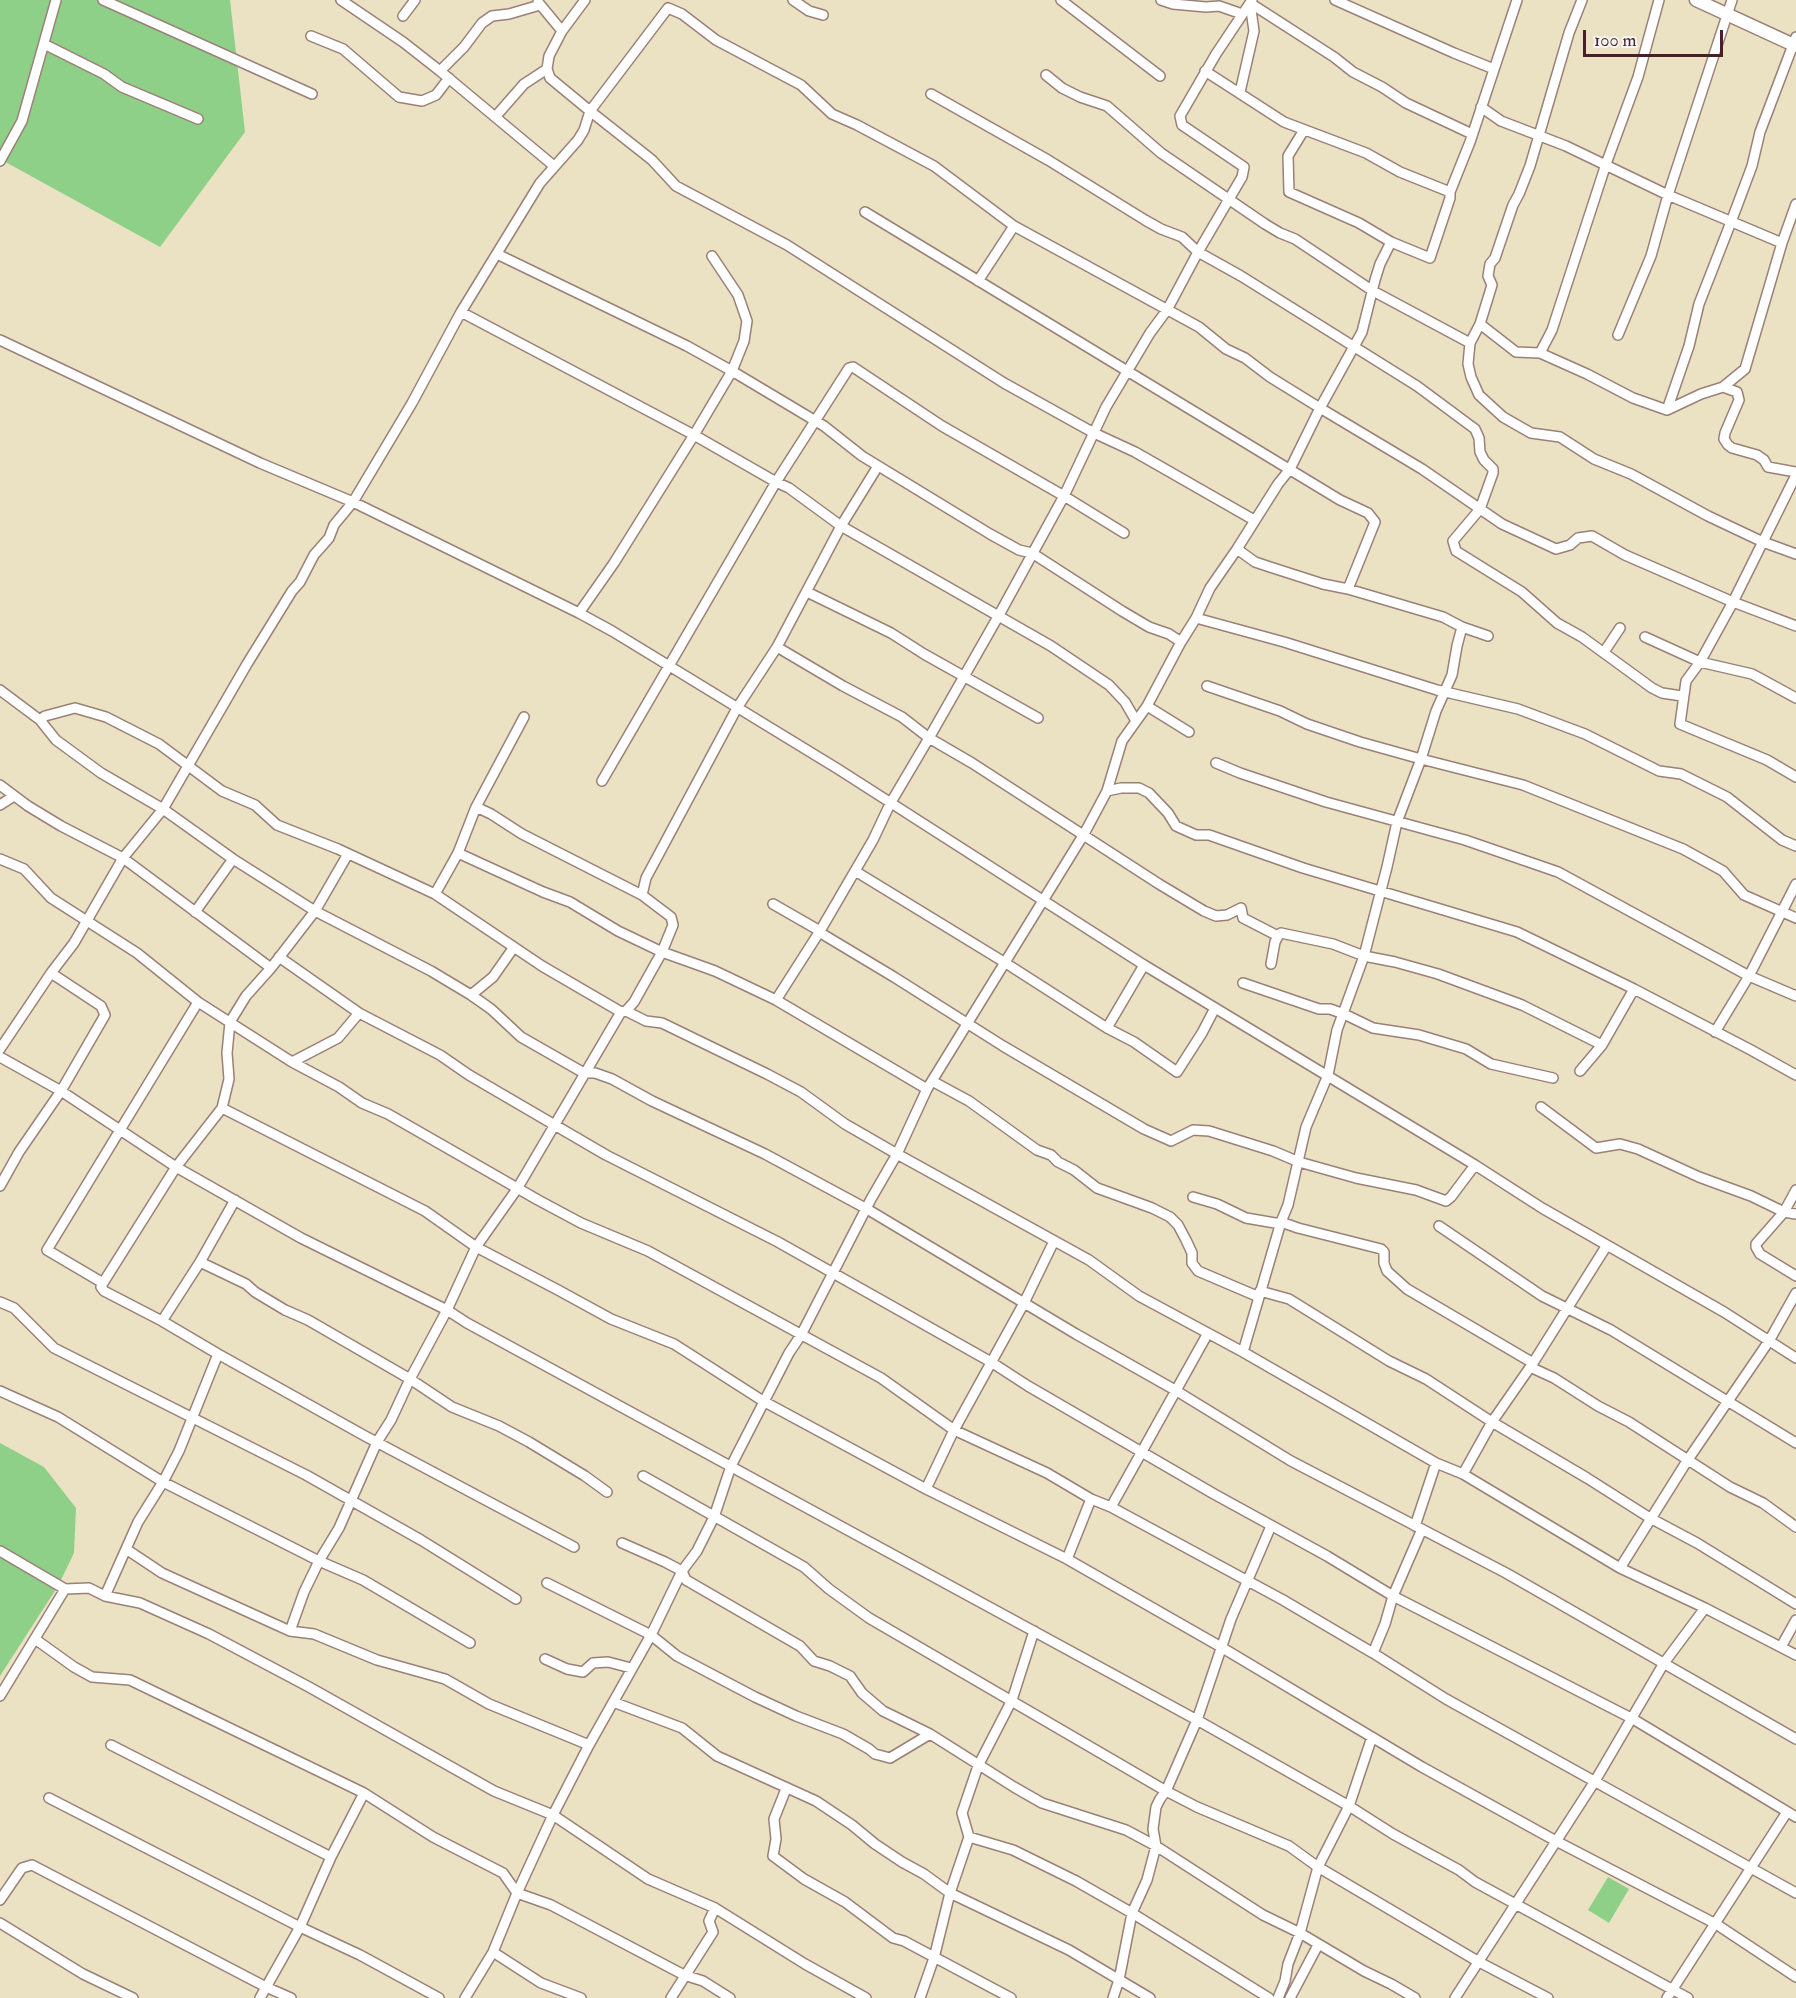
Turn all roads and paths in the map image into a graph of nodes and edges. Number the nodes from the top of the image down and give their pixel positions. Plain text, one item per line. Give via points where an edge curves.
1 (56, 0) edge
2 (104, 0) edge
3 (342, 0) edge
4 (415, 0) edge
5 (585, 0) edge
6 (793, 0) edge
7 (1061, 0) edge
8 (1161, 0) edge
9 (1335, 0) edge
10 (1517, 0) edge
11 (1582, 0) edge
12 (1659, 0) edge
13 (1696, 0) edge
14 (1732, 0) edge
15 (1251, 1) edge
16 (538, 2) edge
17 (670, 4) edge
18 (1242, 14) junction
19 (1727, 14) junction
20 (823, 15) dead end
21 (403, 16) dead end
22 (562, 31) junction
23 (311, 36) dead end
24 (1795, 42) edge
25 (44, 44) junction
26 (547, 69) junction
27 (1494, 69) junction
28 (440, 71) junction
29 (1206, 71) junction
30 (1046, 75) dead end
31 (1160, 76) dead end
32 (449, 78) junction
33 (1240, 92) junction
34 (312, 94) dead end
35 (931, 94) dead end
36 (1481, 107) junction
37 (590, 111) junction
38 (496, 116) junction
39 (198, 119) dead end
40 (1304, 130) junction
41 (1472, 134) junction
42 (1539, 137) junction
43 (0, 161) edge
44 (1606, 164) junction
45 (554, 166) junction
46 (1450, 192) junction
47 (1668, 195) junction
48 (1230, 200) junction
49 (1796, 204) edge
50 (865, 212) dead end
51 (1731, 222) junction
52 (1014, 226) junction
53 (1391, 242) junction
54 (1782, 243) junction
55 (1198, 252) junction
56 (497, 254) junction
57 (712, 256) dead end
58 (978, 281) junction
59 (1373, 291) junction
60 (1167, 310) junction
61 (461, 312) junction
62 (1479, 324) junction
63 (1618, 335) dead end
64 (0, 340) edge
65 (1470, 343) junction
66 (1354, 348) junction
67 (1540, 353) junction
68 (732, 371) junction
69 (1128, 372) junction
70 (1723, 387) junction
71 (1320, 408) junction
72 (1667, 410) junction
73 (814, 421) junction
74 (1094, 433) junction
75 (694, 435) junction
76 (878, 466) junction
77 (1290, 469) junction
78 (1796, 474) edge
79 (776, 482) junction
80 (1064, 496) junction
81 (353, 502) junction
82 (1480, 509) junction
83 (1254, 520) junction
84 (841, 526) junction
85 (1124, 533) dead end
86 (1763, 542) junction
87 (1237, 549) junction
88 (1032, 553) junction
89 (1796, 554) edge
90 (1348, 589) junction
91 (807, 592) junction
92 (1733, 602) junction
93 (579, 613) junction
94 (999, 615) junction
95 (1196, 618) junction
96 (1796, 626) edge
97 (1462, 627) junction
98 (1620, 627) dead end
99 (1488, 636) dead end
100 (1645, 637) dead end
101 (1180, 642) junction
102 (777, 647) junction
103 (1604, 652) junction
104 (1700, 662) junction
105 (668, 665) junction
106 (964, 676) junction
107 (1207, 686) dead end
108 (0, 690) edge
109 (1446, 692) junction
110 (1682, 696) junction
111 (1796, 698) edge
112 (1147, 706) junction
113 (737, 708) junction
114 (524, 717) dead end
115 (1038, 718) dead end
116 (40, 720) junction
117 (1136, 721) junction
118 (1189, 732) dead end
119 (929, 738) junction
120 (1421, 759) junction
121 (1216, 763) dead end
122 (188, 765) junction
123 (1796, 777) edge
124 (602, 781) dead end
125 (0, 785) edge
126 (1107, 791) junction
127 (14, 796) junction
128 (890, 804) junction
129 (0, 805) edge
130 (476, 807) junction
131 (162, 808) junction
132 (1397, 822) junction
133 (1084, 834) junction
134 (1796, 846) edge
135 (458, 853) junction
136 (348, 854) junction
137 (123, 858) junction
138 (233, 858) junction
139 (0, 859) edge
140 (855, 871) junction
141 (1796, 884) edge
142 (1381, 891) junction
143 (435, 894) junction
144 (642, 895) junction
145 (1043, 900) junction
146 (773, 904) dead end
147 (315, 910) junction
148 (195, 912) junction
149 (1782, 912) junction
150 (1796, 918) edge
151 (87, 920) junction
152 (819, 931) junction
153 (1278, 936) junction
154 (514, 947) junction
155 (662, 952) junction
156 (1364, 956) junction
157 (279, 957) junction
158 (1004, 962) junction
159 (1271, 964) dead end
160 (1144, 965) junction
161 (270, 968) junction
162 (51, 973) junction
163 (1749, 976) junction
164 (1243, 983) dead end
165 (1634, 989) junction
166 (471, 995) junction
167 (1796, 996) edge
168 (776, 1000) junction
169 (198, 1002) junction
170 (1215, 1008) junction
171 (623, 1011) junction
172 (358, 1013) junction
173 (1344, 1014) junction
174 (230, 1022) junction
175 (968, 1024) junction
176 (1107, 1028) junction
177 (1715, 1032) junction
178 (1602, 1045) junction
179 (0, 1049) edge
180 (0, 1057) edge
181 (292, 1062) junction
182 (1580, 1071) dead end
183 (584, 1073) junction
184 (1328, 1075) junction
185 (1796, 1075) edge
186 (1553, 1078) dead end
187 (929, 1085) junction
188 (61, 1091) junction
189 (1541, 1107) dead end
190 (222, 1108) junction
191 (556, 1126) junction
192 (119, 1129) junction
193 (897, 1154) junction
194 (1299, 1161) junction
195 (1475, 1165) junction
196 (176, 1167) junction
197 (0, 1186) edge
198 (518, 1189) junction
199 (1796, 1190) edge
200 (1193, 1197) dead end
201 (236, 1200) junction
202 (867, 1209) junction
203 (1784, 1212) junction
204 (1796, 1214) edge
205 (1281, 1223) junction
206 (1439, 1226) dead end
207 (1054, 1241) junction
208 (1607, 1245) junction
209 (476, 1246) junction
210 (200, 1262) junction
211 (833, 1274) junction
212 (1796, 1276) edge
213 (103, 1283) junction
214 (1796, 1293) edge
215 (1259, 1294) junction
216 (0, 1302) edge
217 (1024, 1303) junction
218 (1568, 1308) junction
219 (447, 1310) junction
220 (162, 1321) junction
221 (1208, 1333) junction
222 (801, 1335) junction
223 (1769, 1341) junction
224 (1243, 1352) junction
225 (218, 1354) junction
226 (1796, 1358) edge
227 (991, 1362) junction
228 (1532, 1365) junction
229 (410, 1379) junction
230 (1175, 1390) junction
231 (0, 1391) edge
232 (763, 1401) junction
233 (1728, 1402) junction
234 (191, 1418) junction
235 (1492, 1422) junction
236 (954, 1430) junction
237 (377, 1442) junction
238 (1796, 1443) edge
239 (1143, 1451) junction
240 (1687, 1461) junction
241 (1436, 1463) junction
242 (731, 1466) junction
243 (1463, 1474) junction
244 (643, 1476) dead end
245 (163, 1482) junction
246 (926, 1489) junction
247 (607, 1492) dead end
248 (1091, 1499) junction
249 (352, 1500) junction
250 (1111, 1507) junction
251 (714, 1517) junction
252 (1650, 1518) junction
253 (1271, 1526) junction
254 (1796, 1527) edge
255 (1419, 1528) junction
256 (622, 1543) dead end
257 (574, 1547) dead end
258 (126, 1549) junction
259 (0, 1551) edge
260 (1067, 1559) junction
261 (319, 1561) junction
262 (1620, 1568) junction
263 (682, 1571) junction
264 (1247, 1581) junction
265 (547, 1583) dead end
266 (65, 1589) junction
267 (105, 1596) junction
268 (1393, 1596) junction
269 (516, 1599) dead end
270 (1796, 1604) edge
271 (1705, 1608) junction
272 (1796, 1620) edge
273 (290, 1630) junction
274 (1034, 1631) junction
275 (651, 1635) junction
276 (35, 1639) junction
277 (470, 1643) dead end
278 (1221, 1647) junction
279 (1781, 1647) junction
280 (1373, 1653) junction
281 (1796, 1656) edge
282 (545, 1659) dead end
283 (1664, 1663) junction
284 (631, 1668) junction
285 (0, 1696) edge
286 (1012, 1700) junction
287 (614, 1702) junction
288 (1633, 1719) junction
289 (1197, 1720) junction
290 (930, 1734) junction
291 (1372, 1737) junction
292 (1796, 1739) edge
293 (111, 1745) dead end
294 (589, 1745) junction
295 (978, 1766) junction
296 (1595, 1781) junction
297 (786, 1789) junction
298 (1166, 1791) junction
299 (364, 1793) junction
300 (49, 1798) dead end
301 (1349, 1806) junction
302 (553, 1815) junction
303 (1792, 1815) edge
304 (969, 1837) junction
305 (1556, 1841) junction
306 (1156, 1846) junction
307 (331, 1857) junction
308 (1318, 1867) junction
309 (1751, 1868) junction
310 (518, 1893) junction
311 (950, 1893) junction
312 (1796, 1893) edge
313 (0, 1900) edge
314 (1517, 1904) junction
315 (715, 1908) junction
316 (1132, 1913) junction
317 (0, 1923) edge
318 (1716, 1924) junction
319 (300, 1927) junction
320 (1300, 1933) junction
321 (1318, 1945) junction
322 (493, 1952) junction
323 (934, 1958) junction
324 (1479, 1962) junction
325 (684, 1975) junction
326 (1796, 1977) edge
327 (1119, 1980) junction
328 (266, 1987) junction
329 (1673, 1989) junction
330 (133, 1998) edge
331 (260, 1998) edge
332 (291, 1998) edge
333 (439, 1998) edge
334 (465, 1998) edge
335 (581, 1998) edge
336 (671, 1998) edge
337 (730, 1998) edge
338 (866, 1998) edge
339 (920, 1998) edge
340 (1011, 1998) edge
341 (1113, 1998) edge
342 (1149, 1998) edge
343 (1269, 1998) edge
344 (1278, 1998) edge
345 (1290, 1998) edge
346 (1415, 1998) edge
347 (1455, 1998) edge
348 (1548, 1998) edge
349 (1668, 1998) edge
350 (1688, 1998) edge

1 - 25 street
2 - 34 street
3 - 28 street
4 - 21 street
5 - 22 street
6 - 20 street
7 - 31 street
8 - 18 street via 1219,6
9 - 27 street
10 - 27 street
11 - 42 street
12 - 44 street via 1638,77
13 - 19 street
14 - 19 street
15 - 18 street
15 - 33 street via 1254,31
15 - 41 street via 1353,72 1406,103
16 - 22 street
16 - 28 street via 509,14 492,16 482,23
17 - 37 street
17 - 52 street via 716,40 801,85 832,114 934,166
18 - 29 street
19 - 24 street
19 - 47 street
22 - 26 street
23 - 32 street via 343,49 399,97 422,101 436,95
24 - 51 street
25 - 39 street via 122,87
25 - 43 street via 22,121
26 - 37 street via 550,78
26 - 38 street via 524,84
27 - 36 street
28 - 32 street
29 - 33 street
29 - 48 street via 1180,116 1182,125 1244,167
30 - 48 street via 1080,98 1107,106 1161,153
32 - 38 street
33 - 40 street via 1284,122
35 - 55 street via 1145,220 1182,237
36 - 41 street
36 - 42 street
37 - 45 street via 578,140
37 - 74 street via 652,160 676,186 787,246 1004,382
38 - 45 street
40 - 46 street via 1366,153
40 - 53 street via 1288,156 1290,192
41 - 46 street
42 - 44 street
42 - 62 street via 1490,264 1488,276 1492,285
44 - 47 street
44 - 67 street via 1552,330
45 - 56 street
46 - 53 street via 1430,258
47 - 51 street
47 - 63 street via 1652,256
48 - 55 street
48 - 59 street
49 - 54 street
50 - 58 street
51 - 54 street
51 - 72 street via 1699,304
52 - 58 street
52 - 60 street
53 - 59 street
54 - 70 street via 1745,369
55 - 60 street
55 - 66 street
56 - 61 street
56 - 68 street
57 - 68 street via 738,295 747,321
58 - 69 street
59 - 65 street
59 - 66 street
60 - 69 street
60 - 71 street
61 - 75 street
61 - 81 street
62 - 65 street
62 - 67 street via 1516,352
64 - 81 street via 260,463
65 - 86 street via 1468,364 1479,395 1503,417 1532,433 1560,437 1594,459
66 - 71 street
66 - 82 street via 1417,386 1475,429 1480,452 1493,469
67 - 72 street
68 - 73 street
68 - 75 street
69 - 74 street
69 - 77 street
70 - 72 street
70 - 78 street via 1737,392 1739,399 1725,433 1728,445 1757,455 1768,467
71 - 77 street
71 - 82 street
73 - 76 street
73 - 79 street
73 - 80 street via 844,374 853,367 942,426
74 - 80 street
74 - 83 street
75 - 79 street
75 - 93 street
76 - 84 street
76 - 88 street via 990,534
77 - 83 street
77 - 90 street via 1368,513 1376,522
78 - 86 street
79 - 84 street
79 - 105 street
80 - 85 street
80 - 88 street
81 - 93 street
81 - 122 street via 314,555
82 - 92 street via 1502,524 1556,549 1592,536 1625,555
82 - 103 street via 1453,542 1456,551 1522,592 1557,623
83 - 87 street
84 - 91 street
84 - 94 street
86 - 89 street
86 - 92 street
87 - 90 street via 1256,562
87 - 95 street via 1210,588
88 - 94 street
88 - 101 street via 1122,611
90 - 97 street via 1443,616
91 - 102 street
91 - 106 street via 891,633
92 - 96 street
92 - 104 street
93 - 105 street
94 - 106 street
94 - 117 street via 1109,685
95 - 101 street
95 - 109 street
97 - 99 street
97 - 109 street
98 - 103 street
100 - 104 street
101 - 112 street
102 - 113 street
102 - 119 street via 902,717
103 - 110 street via 1662,693
104 - 110 street via 1686,681
104 - 111 street via 1752,674
105 - 113 street
105 - 124 street
106 - 115 street
106 - 119 street
107 - 120 street via 1330,732
108 - 116 street
109 - 120 street
109 - 134 street via 1518,709 1586,734 1659,771 1681,774 1727,797 1782,840
110 - 123 street via 1680,724 1767,760
112 - 117 street
112 - 118 street
113 - 128 street
113 - 144 street via 653,862
114 - 130 street
116 - 122 street via 75,708 106,717 159,744
116 - 131 street via 56,740 101,773
117 - 126 street via 1122,741
119 - 128 street
119 - 133 street
120 - 132 street
120 - 149 street via 1523,785 1683,849 1723,871 1744,895
121 - 132 street
122 - 131 street
122 - 136 street via 222,791 255,805 277,825
125 - 127 street
126 - 133 street
126 - 142 street via 1139,788 1149,793 1176,826 1196,835 1209,835
127 - 129 street
127 - 137 street
128 - 140 street
128 - 145 street
130 - 135 street
130 - 144 street
131 - 137 street
131 - 138 street
132 - 142 street
132 - 163 street via 1558,872
133 - 145 street
133 - 153 street via 1204,911 1216,916 1241,908 1243,918
135 - 143 street
135 - 155 street via 570,903
136 - 143 street
136 - 147 street
137 - 148 street
137 - 151 street
138 - 147 street
138 - 148 street
139 - 151 street via 24,869 51,898
140 - 152 street
140 - 158 street
141 - 149 street
142 - 156 street
142 - 165 street via 1516,932
143 - 154 street
144 - 155 street via 671,917 673,925
145 - 158 street
145 - 160 street
146 - 152 street
147 - 157 street
147 - 166 street
148 - 161 street
149 - 150 street
149 - 163 street
151 - 162 street
151 - 169 street
152 - 168 street
152 - 175 street
153 - 156 street via 1281,933 1333,944
153 - 159 street
154 - 166 street via 493,977
154 - 171 street
155 - 168 street via 715,971
155 - 171 street via 634,1002
156 - 173 street
156 - 178 street via 1438,974 1522,1005
157 - 161 street
157 - 172 street
158 - 175 street
158 - 176 street
160 - 170 street
160 - 176 street
161 - 174 street
162 - 179 street
162 - 188 street via 101,1006 105,1015
163 - 167 street
163 - 177 street
164 - 173 street
165 - 177 street
165 - 178 street
166 - 183 street via 521,1037
168 - 187 street
169 - 174 street
169 - 192 street
170 - 176 street via 1177,1072
170 - 184 street
171 - 183 street
171 - 193 street via 662,1023 740,1059 801,1092 845,1124
172 - 181 street via 338,1038
172 - 191 street via 440,1055
173 - 184 street
173 - 186 street via 1373,1028 1466,1048 1491,1064
174 - 181 street
174 - 190 street via 229,1079
175 - 187 street
175 - 194 street via 1158,1136 1171,1141 1193,1130 1209,1131
177 - 185 street
178 - 182 street
180 - 188 street
181 - 198 street
183 - 191 street
183 - 202 street via 595,1072 612,1079
184 - 194 street via 1306,1127
184 - 195 street
187 - 193 street
187 - 215 street via 969,1101 1097,1188 1170,1217 1186,1240 1198,1271
188 - 192 street
188 - 197 street
189 - 203 street via 1596,1148 1620,1144 1638,1149
190 - 196 street
190 - 209 street via 425,1211
191 - 198 street
191 - 211 street
192 - 196 street
192 - 213 street via 47,1250
193 - 202 street
193 - 207 street
194 - 195 street via 1446,1201
194 - 205 street
195 - 208 street
196 - 201 street
196 - 213 street
198 - 209 street
198 - 222 street via 581,1223 648,1251
199 - 203 street
200 - 205 street via 1246,1218
201 - 210 street
201 - 219 street via 301,1238
202 - 211 street
202 - 217 street
203 - 204 street
203 - 212 street via 1756,1247 1760,1254
205 - 215 street
205 - 228 street via 1381,1249 1387,1271 1407,1289
206 - 218 street via 1542,1296
207 - 217 street
207 - 221 street via 1089,1260 1139,1296
208 - 218 street
208 - 223 street
209 - 219 street
209 - 232 street via 611,1319 674,1344
210 - 220 street
210 - 229 street via 246,1284
211 - 222 street
211 - 227 street
213 - 220 street via 104,1291
214 - 223 street
215 - 224 street
215 - 235 street via 1289,1299
216 - 234 street via 14,1308 54,1348
217 - 227 street
217 - 230 street
218 - 228 street
218 - 233 street
219 - 229 street
219 - 242 street
220 - 225 street
221 - 224 street
221 - 230 street
222 - 232 street
222 - 236 street via 881,1378
223 - 226 street
223 - 233 street
224 - 241 street
225 - 234 street
225 - 237 street
227 - 236 street
227 - 239 street
228 - 235 street
228 - 240 street
229 - 237 street
229 - 247 street via 453,1407 529,1442
230 - 239 street
230 - 255 street via 1291,1461
231 - 245 street via 58,1417
232 - 242 street
232 - 246 street
233 - 238 street
233 - 240 street
234 - 245 street
234 - 249 street
235 - 243 street
235 - 252 street
236 - 246 street
236 - 248 street via 1047,1473
237 - 249 street
237 - 257 street
239 - 250 street
239 - 253 street
240 - 252 street
240 - 254 street via 1763,1503
241 - 243 street
241 - 255 street
242 - 251 street
242 - 274 street
243 - 262 street
244 - 251 street
245 - 258 street
245 - 261 street
246 - 260 street
248 - 250 street
248 - 260 street
249 - 261 street
249 - 269 street
250 - 264 street
251 - 263 street
251 - 286 street via 804,1567 869,1618
252 - 262 street
252 - 270 street
253 - 264 street
253 - 268 street
255 - 268 street
255 - 283 street
256 - 263 street
258 - 267 street
258 - 273 street via 162,1573
259 - 266 street
260 - 278 street
261 - 273 street
261 - 277 street via 363,1580
262 - 271 street
263 - 275 street
263 - 290 street via 686,1580 800,1646 814,1661 850,1676 862,1693 883,1710
264 - 278 street
264 - 280 street
265 - 275 street
266 - 267 street via 89,1588
266 - 276 street
267 - 302 street via 140,1603 209,1634 494,1791
268 - 280 street
268 - 288 street
271 - 279 street
271 - 283 street
272 - 279 street
273 - 294 street via 314,1634 378,1660 445,1679 489,1704
274 - 286 street
274 - 289 street
275 - 284 street
275 - 290 street via 677,1656 755,1697 843,1734 875,1754 890,1758
276 - 285 street
276 - 299 street via 92,1677 130,1680
278 - 289 street
278 - 291 street
279 - 281 street
280 - 296 street via 1446,1699
282 - 284 street via 567,1670 583,1671 593,1664 608,1662
283 - 288 street
283 - 292 street
284 - 287 street
286 - 295 street
286 - 298 street
287 - 294 street
287 - 297 street via 682,1728 717,1756
288 - 296 street
288 - 303 street
289 - 298 street
289 - 301 street
290 - 295 street
291 - 301 street
291 - 305 street
293 - 307 street
294 - 302 street
295 - 304 street via 962,1813
295 - 306 street via 1042,1803 1114,1826
296 - 305 street
296 - 309 street
297 - 311 street via 816,1801
297 - 323 street via 774,1819 773,1857 893,1938
298 - 306 street via 1153,1818
298 - 308 street via 1289,1846
299 - 307 street
299 - 310 street via 434,1837 503,1873
300 - 319 street
301 - 308 street
301 - 314 street
302 - 310 street
302 - 315 street via 648,1880
303 - 309 street
304 - 311 street
304 - 316 street via 1012,1850
305 - 314 street
305 - 318 street
306 - 316 street
306 - 320 street via 1263,1915
307 - 319 street
308 - 320 street
308 - 324 street
309 - 312 street
309 - 318 street
310 - 322 street
310 - 325 street via 551,1905
311 - 323 street
311 - 327 street via 1069,1950
313 - 328 street via 22,1868 32,1865
314 - 324 street
314 - 329 street
315 - 325 street via 709,1921 713,1932
315 - 338 street
316 - 327 street
316 - 343 street
317 - 330 street via 83,1974
318 - 326 street
318 - 329 street
319 - 328 street
319 - 333 street via 360,1954
320 - 321 street
320 - 344 street
321 - 345 street
321 - 346 street
322 - 334 street
322 - 335 street via 541,1983
323 - 339 street
323 - 340 street
324 - 347 street
324 - 348 street
325 - 336 street
325 - 337 street via 703,1981
327 - 341 street
327 - 342 street
328 - 331 street
328 - 332 street
329 - 349 street
329 - 350 street

